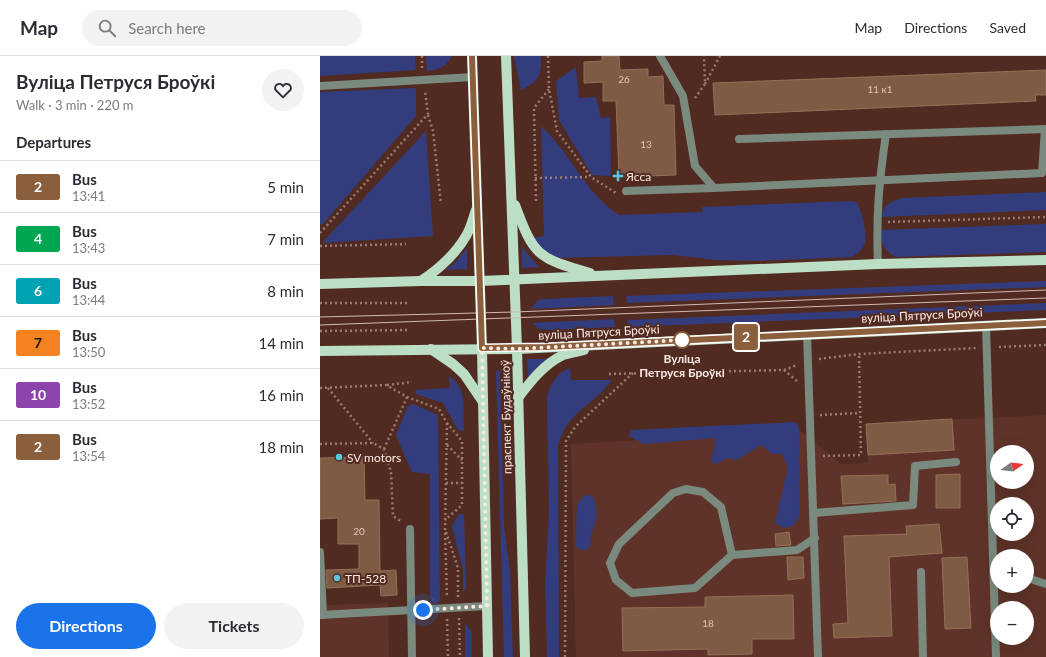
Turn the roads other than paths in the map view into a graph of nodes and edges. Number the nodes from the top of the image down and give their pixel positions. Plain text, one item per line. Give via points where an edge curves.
1 (472, 56) edge
2 (506, 56) edge
3 (660, 56) edge
4 (473, 77) junction
5 (320, 86) edge
6 (1046, 129) edge
7 (886, 134) junction
8 (739, 139) dead end
9 (879, 181) junction
10 (714, 188) junction
11 (626, 191) dead end
12 (511, 195) junction
13 (478, 203) junction
14 (1034, 260) junction
15 (1046, 260) edge
16 (878, 264) junction
17 (1046, 265) edge
18 (600, 276) junction
19 (514, 280) junction
20 (421, 281) junction
21 (480, 281) junction
22 (320, 284) edge
23 (1046, 319) edge
24 (1046, 323) edge
25 (1034, 324) junction
26 (986, 325) junction
27 (807, 334) junction
28 (606, 345) junction
29 (482, 348) junction
30 (517, 349) junction
31 (431, 350) junction
32 (320, 351) edge
33 (518, 398) junction
34 (483, 402) junction
35 (956, 462) dead end
36 (814, 513) junction
37 (410, 529) road end
38 (815, 538) junction
39 (995, 549) edge
40 (320, 552) edge
41 (732, 555) junction
42 (921, 572) dead end
43 (1034, 580) edge
44 (1046, 584) edge
45 (996, 593) edge
46 (487, 606) junction
47 (411, 611) junction
48 (321, 615) edge
49 (412, 657) edge
50 (488, 657) edge
51 (525, 657) edge
52 (818, 657) edge
53 (923, 657) edge
54 (996, 657) edge

1 - 4 main road, праспект Будаўнікоў
2 - 12 main road, праспект Будаўнікоў
3 - 10 lane via 683,96 695,166
4 - 5 lane
4 - 13 main road, праспект Будаўнікоў
6 - 7 lane
6 - 9 lane via 1042,173
7 - 8 lane
7 - 9 lane
9 - 10 lane
9 - 16 lane via 876,222
10 - 11 lane
12 - 18 main road via 527,238 540,254 563,266
12 - 19 main road, праспект Будаўнікоў
13 - 20 main road via 466,236 438,270
13 - 21 main road, праспект Будаўнікоў
14 - 15 main road
14 - 16 main road
14 - 17 main road
16 - 18 main road
18 - 19 main road
19 - 21 main road
19 - 30 main road, праспект Будаўнікоў
20 - 21 main road
20 - 22 main road
21 - 29 main road, праспект Будаўнікоў
23 - 25 main road
24 - 25 main road, вуліца Пятруся Броўкі
25 - 26 main road, вуліца Пятруся Броўкі
26 - 27 main road, вуліца Пятруся Броўкі
26 - 39 lane
27 - 28 main road, вуліца Пятруся Броўкі
27 - 36 lane
28 - 30 main road, вуліца Пятруся Броўкі
28 - 33 main road via 563,355 535,377
29 - 30 main road, вуліца Пятруся Броўкі
29 - 31 main road, вуліца Пятруся Броўкі
29 - 34 main road, праспект Будаўнікоў
30 - 33 main road, праспект Будаўнікоў
31 - 32 main road, вуліца Пятруся Броўкі
31 - 34 main road via 464,374
33 - 51 main road, праспект Будаўнікоў
34 - 46 main road, праспект Будаўнікоў
35 - 36 lane via 915,466 913,506
36 - 38 lane
37 - 47 lane
38 - 41 lane via 797,550
38 - 52 lane
40 - 48 lane
41 - 41 lane via 721,508 703,492 686,489 673,493 620,544 610,563 616,580 632,593 695,588
42 - 53 lane
43 - 44 lane
45 - 54 lane
46 - 47 lane
46 - 50 main road, праспект Будаўнікоў
47 - 48 lane
47 - 49 lane

